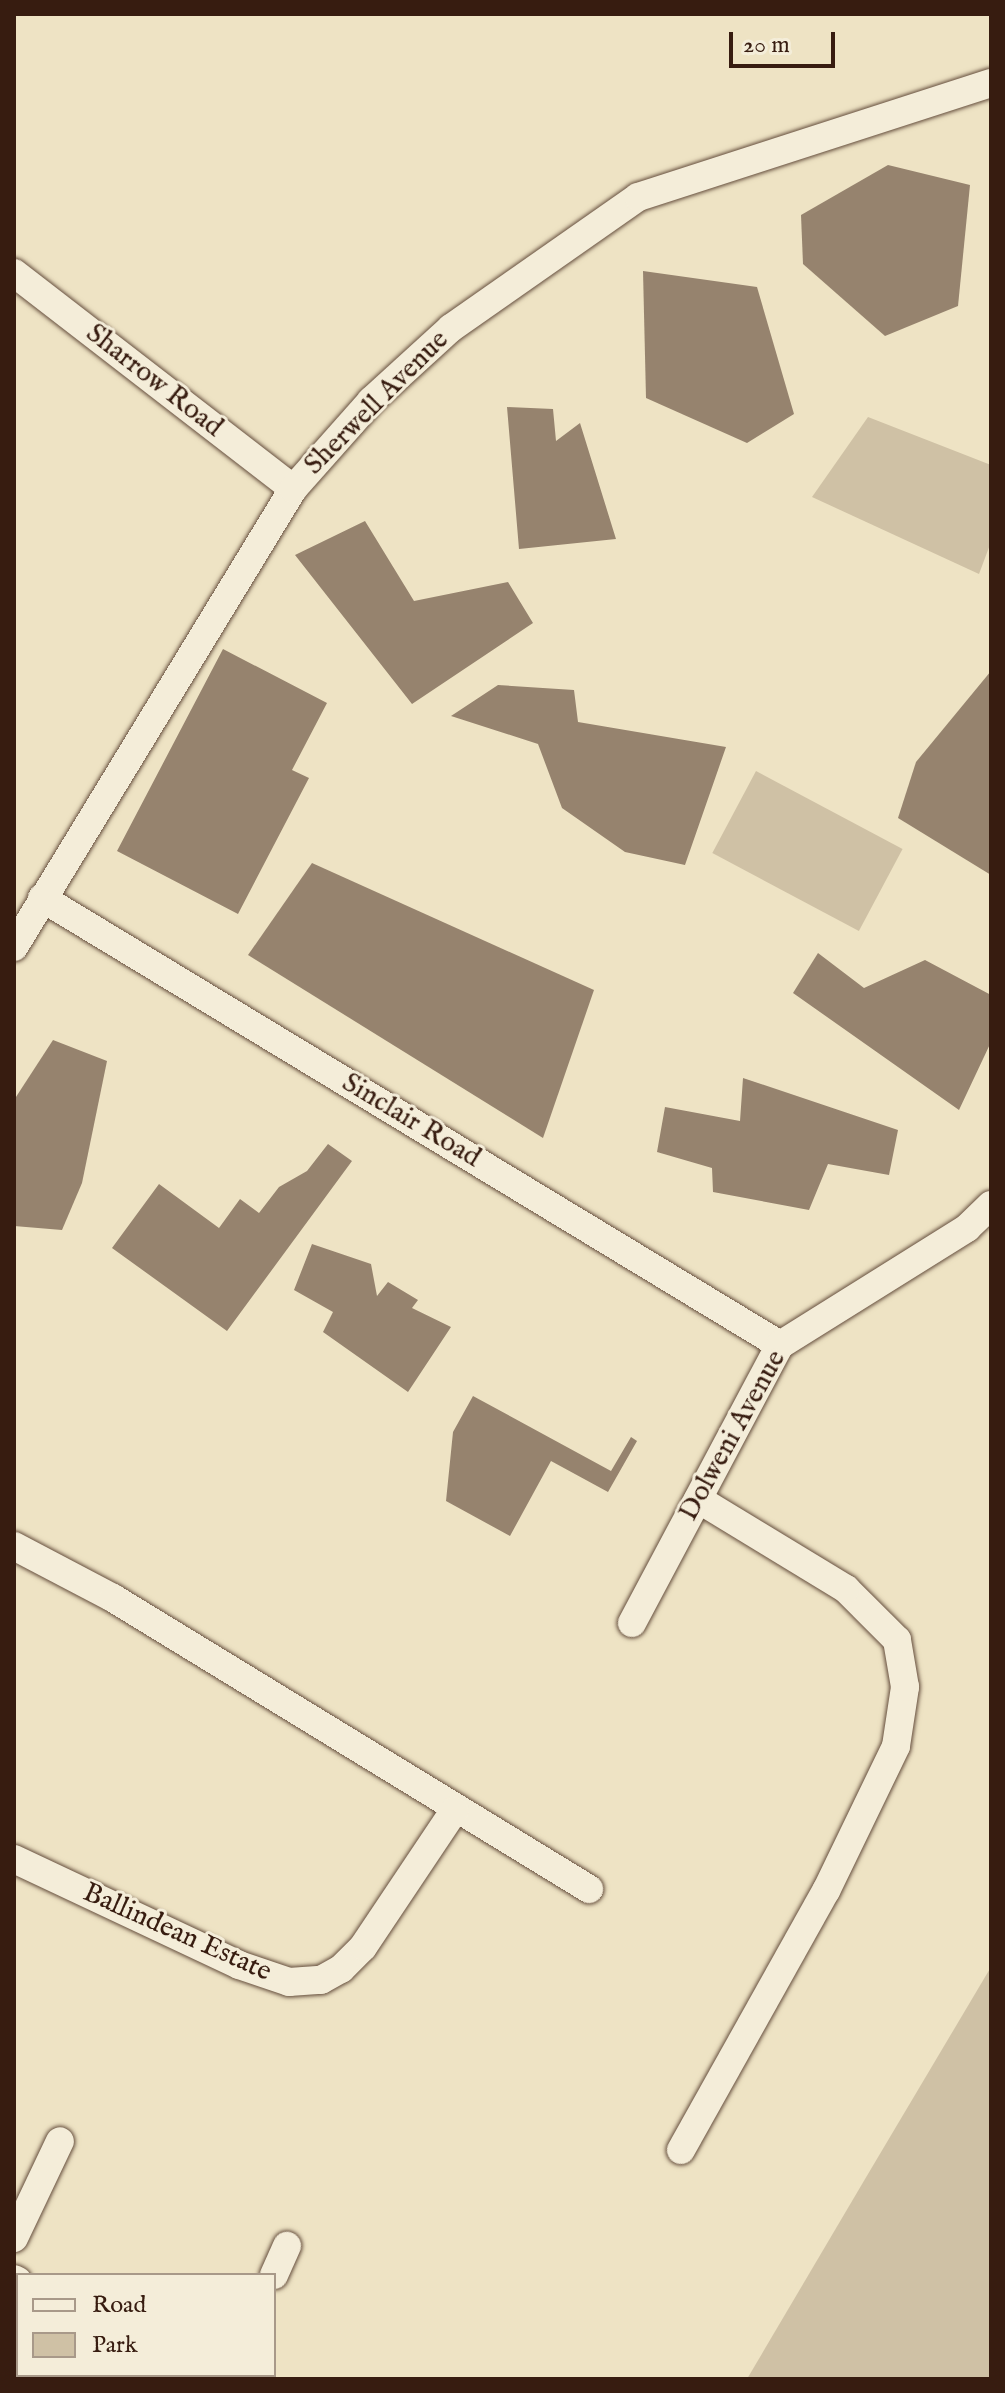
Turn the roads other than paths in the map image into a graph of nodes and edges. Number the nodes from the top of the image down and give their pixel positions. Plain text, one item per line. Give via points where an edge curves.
1 (991, 83) edge
2 (14, 273) edge
3 (293, 489) junction
4 (42, 898) junction
5 (14, 947) edge
6 (991, 1205) edge
7 (780, 1345) junction
8 (698, 1499) junction
9 (14, 1546) edge
10 (632, 1623) dead end
11 (454, 1811) junction
12 (14, 1859) edge
13 (589, 1889) dead end
14 (60, 2141) dead end
15 (681, 2150) dead end
16 (14, 2238) edge
17 (287, 2246) dead end
18 (275, 2273) edge

1 - 3 street, Sherwell Avenue via 638,197 451,328 371,401
2 - 3 street, Sharrow Road
3 - 4 street, Sherwell Avenue
4 - 5 street, Sherwell Avenue
4 - 7 street, Sinclair Road
6 - 7 street, Dolweni Avenue via 967,1228
7 - 8 street, Dolweni Avenue
8 - 10 street, Dolweni Avenue
8 - 15 street via 846,1589 897,1640 905,1687 896,1746 826,1891
9 - 11 street via 113,1598
11 - 12 street, Ballindean Estate via 363,1947 321,1980 289,1982 239,1965
11 - 13 street
14 - 16 street
17 - 18 street

